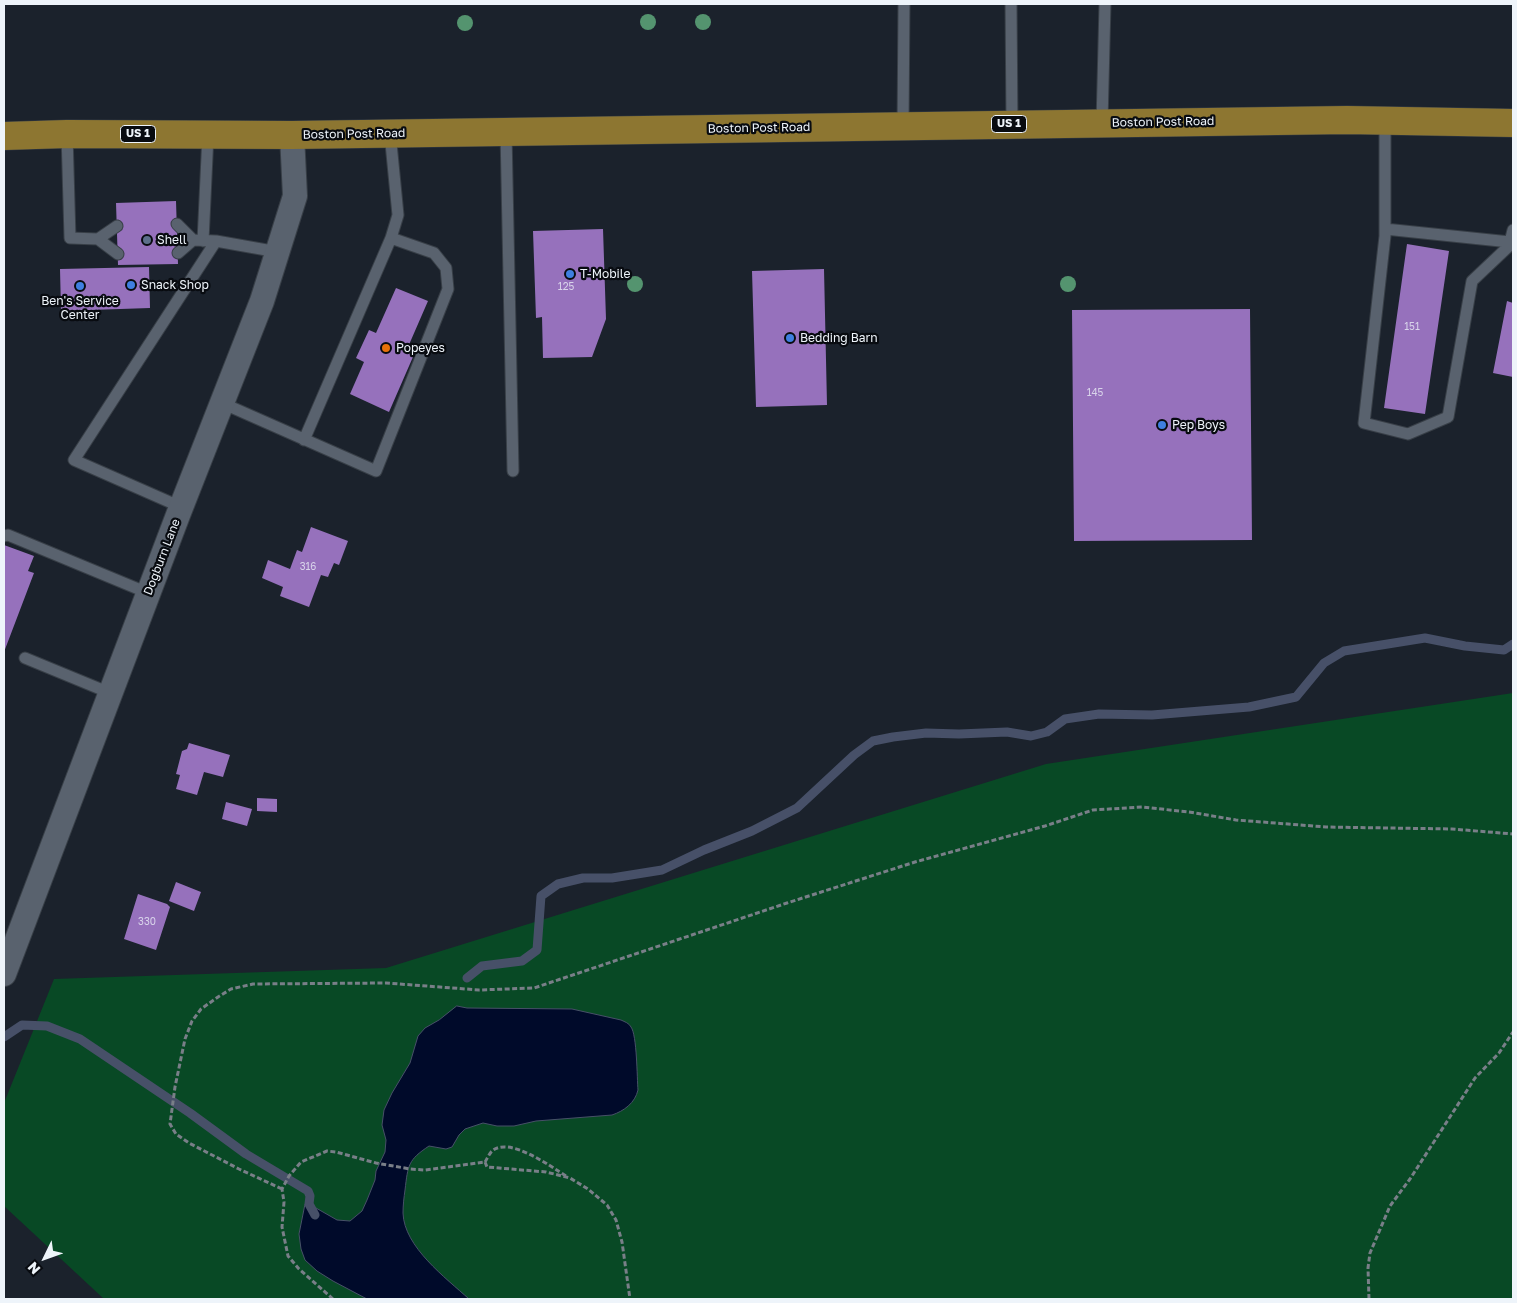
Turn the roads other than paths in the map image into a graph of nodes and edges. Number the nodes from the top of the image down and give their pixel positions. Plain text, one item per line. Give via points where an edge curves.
1 (904, 4) edge
2 (1011, 4) edge
3 (1105, 4) edge
4 (1385, 121) junction
5 (1102, 122) junction
6 (1513, 123) edge
7 (1012, 124) junction
8 (902, 126) junction
9 (506, 132) junction
10 (390, 133) junction
11 (67, 134) junction
12 (208, 135) junction
13 (292, 135) junction
14 (4, 136) edge
15 (177, 224) dead end
16 (117, 226) dead end
17 (1385, 229) junction
18 (1513, 230) edge
19 (391, 238) junction
20 (98, 239) junction
21 (198, 240) junction
22 (216, 242) junction
23 (1510, 242) junction
24 (278, 252) junction
25 (178, 253) dead end
26 (118, 254) dead end
27 (222, 404) junction
28 (304, 440) junction
29 (513, 471) dead end
30 (182, 507) junction
31 (4, 536) edge
32 (148, 594) junction
33 (25, 658) dead end
34 (110, 693) junction
35 (4, 974) edge

1 - 8 lane
2 - 7 lane
3 - 5 lane
4 - 5 main road, Boston Post Road / US 1
4 - 6 main road, Boston Post Road / US 1
4 - 17 lane
5 - 7 main road, Boston Post Road / US 1
7 - 8 main road, Boston Post Road / US 1
8 - 9 main road, Boston Post Road / US 1
9 - 10 main road, Boston Post Road / US 1
9 - 29 lane
10 - 13 main road, Boston Post Road / US 1
10 - 19 lane via 398,215
11 - 12 main road, Boston Post Road / US 1
11 - 14 main road, Boston Post Road / US 1
11 - 20 lane via 70,238
12 - 13 main road, Boston Post Road / US 1
12 - 21 lane
13 - 24 street, Dogburn Lane via 295,196
15 - 21 lane
16 - 20 lane
17 - 23 lane
17 - 23 lane via 1364,423 1408,434 1448,418 1472,281
18 - 23 lane
19 - 28 lane
19 - 28 lane via 434,253 446,268 448,289 376,471
20 - 26 lane
21 - 22 lane
21 - 25 lane
22 - 24 lane
22 - 30 lane via 74,460
24 - 27 street, Dogburn Lane
27 - 28 lane
27 - 30 street, Dogburn Lane
30 - 32 street, Dogburn Lane
31 - 32 lane
32 - 34 street, Dogburn Lane
33 - 34 lane
34 - 35 street, Dogburn Lane

